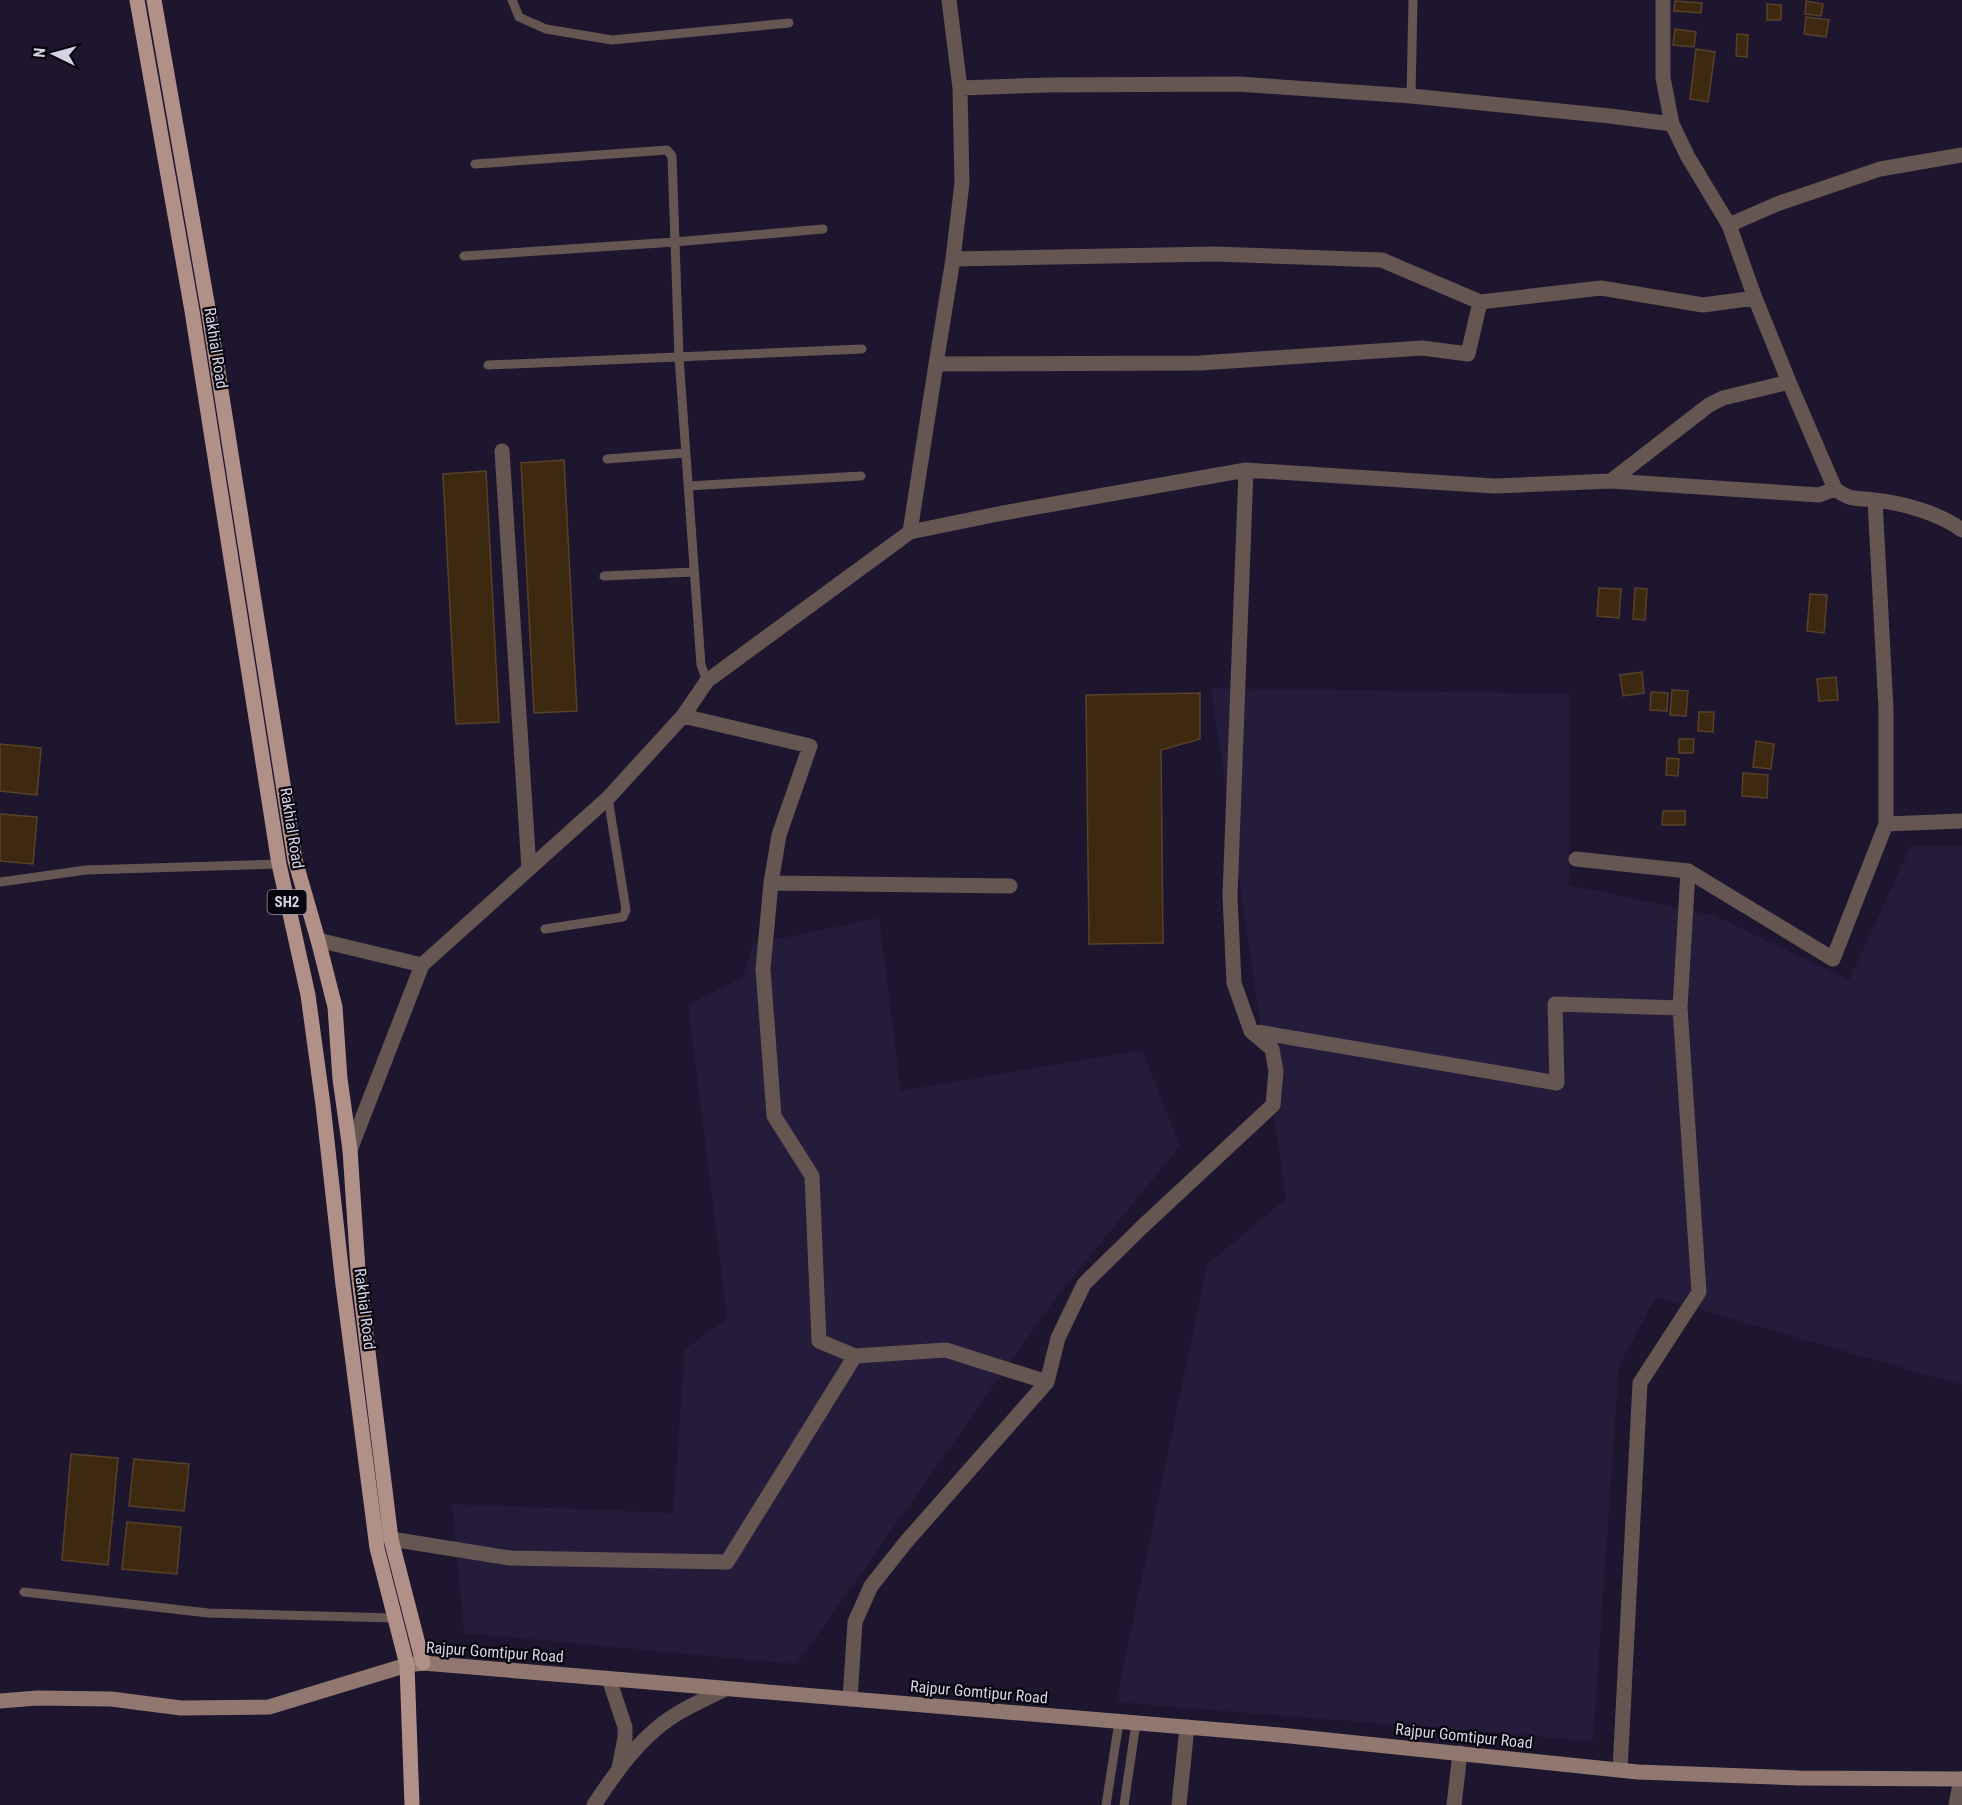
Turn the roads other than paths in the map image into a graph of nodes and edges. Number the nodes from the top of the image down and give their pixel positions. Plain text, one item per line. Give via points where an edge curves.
1 (138, 0) edge
2 (154, 0) edge
3 (512, 0) edge
4 (949, 0) edge
5 (1413, 0) edge
6 (1663, 0) edge
7 (789, 23) dead end
8 (960, 88) junction
9 (1411, 96) junction
10 (1671, 124) junction
11 (1962, 155) edge
12 (475, 164) dead end
13 (1729, 225) junction
14 (823, 229) dead end
15 (675, 242) junction
16 (464, 256) dead end
17 (953, 259) junction
18 (1755, 298) junction
19 (1479, 302) junction
20 (862, 349) dead end
21 (679, 357) junction
22 (936, 364) junction
23 (488, 365) dead end
24 (1789, 382) junction
25 (501, 451) dead end
26 (685, 453) junction
27 (607, 459) dead end
28 (1246, 470) junction
29 (861, 476) dead end
30 (1611, 481) junction
31 (688, 486) junction
32 (1835, 489) junction
33 (1875, 500) junction
34 (1962, 530) edge
35 (910, 532) junction
36 (694, 572) junction
37 (604, 576) dead end
38 (707, 681) junction
39 (683, 716) junction
40 (608, 798) junction
41 (1962, 821) edge
42 (1886, 824) junction
43 (1576, 859) dead end
44 (279, 864) junction
45 (529, 869) junction
46 (1688, 871) junction
47 (0, 882) edge
48 (771, 882) junction
49 (1010, 886) dead end
50 (545, 929) dead end
51 (318, 940) junction
52 (422, 965) junction
53 (1680, 1008) junction
54 (1251, 1031) junction
55 (350, 1150) junction
56 (855, 1356) junction
57 (1047, 1382) junction
58 (391, 1539) junction
59 (24, 1592) dead end
60 (394, 1618) junction
61 (423, 1663) junction
62 (407, 1665) junction
63 (609, 1679) junction
64 (725, 1689) junction
65 (850, 1700) junction
66 (0, 1701) edge
67 (1119, 1722) junction
68 (1136, 1723) junction
69 (1187, 1727) junction
70 (1460, 1754) junction
71 (619, 1768) junction
72 (1620, 1770) junction
73 (1962, 1779) edge
74 (412, 1805) edge
75 (594, 1805) edge
76 (1106, 1805) edge
77 (1124, 1805) edge
78 (1179, 1805) edge
79 (1454, 1805) edge
80 (1956, 1805) edge

1 - 44 main road, Rakhial Road / SH2 via 192,311
2 - 51 main road, Rakhial Road / SH2 via 208,308 295,860
3 - 7 lane via 519,17 546,29 612,40
4 - 8 street
5 - 9 lane
6 - 10 street via 1663,78
8 - 9 street via 1238,84
8 - 17 street via 963,183
9 - 10 street
10 - 13 street
11 - 13 street via 1880,170 1777,204
12 - 15 lane via 667,150 672,156
13 - 18 street
14 - 15 lane
15 - 16 lane
15 - 21 lane
17 - 19 street via 1215,254 1382,260
17 - 22 street
18 - 19 street via 1703,304 1601,288
18 - 24 street
19 - 22 street via 1468,354 1422,348 1200,363
20 - 21 lane
21 - 23 lane
21 - 26 lane
22 - 35 street
24 - 30 street via 1709,405
24 - 32 street
25 - 45 street
26 - 27 lane
26 - 31 lane
28 - 30 street via 1494,486
28 - 35 street
28 - 54 street via 1230,896 1234,983
29 - 31 lane
30 - 32 street via 1819,495
31 - 36 lane
32 - 33 street via 1847,498
33 - 34 street via 1926,512
33 - 42 street via 1886,709
35 - 38 street
36 - 37 lane
36 - 38 lane via 701,664
38 - 39 street
39 - 40 street
39 - 48 street via 810,746 778,835
40 - 45 street
40 - 50 lane via 626,910 623,917
41 - 42 street
42 - 46 street via 1833,959
43 - 46 street
44 - 47 lane via 86,870
44 - 60 main road, Rakhial Road / SH2 via 308,995 377,1548
45 - 52 street
46 - 53 street
48 - 49 street
48 - 56 street via 763,969 774,1116 812,1176 819,1341
51 - 52 street
51 - 55 main road, Rakhial Road / SH2 via 335,1007
52 - 55 street
53 - 54 street via 1555,1004 1557,1083
53 - 72 street via 1699,1292 1640,1383
54 - 57 street via 1272,1049 1276,1071 1273,1105 1084,1284 1058,1338
55 - 58 main road, Rakhial Road / SH2 via 358,1270
56 - 57 street via 946,1350
56 - 58 street via 728,1562 510,1558
57 - 65 street via 871,1586 855,1622
58 - 61 main road, Rakhial Road / SH2
59 - 60 lane via 208,1613
60 - 62 main road, Rakhial Road / SH2
61 - 62 main road, Rajpur Gomtipur Road
61 - 63 main road, Rajpur Gomtipur Road
62 - 66 main road, Rajpur Gomtipur Road via 269,1707 181,1708 111,1699
62 - 74 main road, Rakhial Road / SH2
63 - 64 main road, Rajpur Gomtipur Road
63 - 71 street via 625,1727
64 - 65 main road, Rajpur Gomtipur Road
64 - 71 street via 656,1729
65 - 67 main road, Rajpur Gomtipur Road
67 - 68 main road, Rajpur Gomtipur Road
67 - 76 lane
68 - 69 main road, Rajpur Gomtipur Road
68 - 77 lane
69 - 70 main road, Rajpur Gomtipur Road
69 - 78 street
70 - 72 main road, Rajpur Gomtipur Road
70 - 79 street
71 - 75 street
72 - 73 main road, Rajpur Gomtipur Road
73 - 80 street

